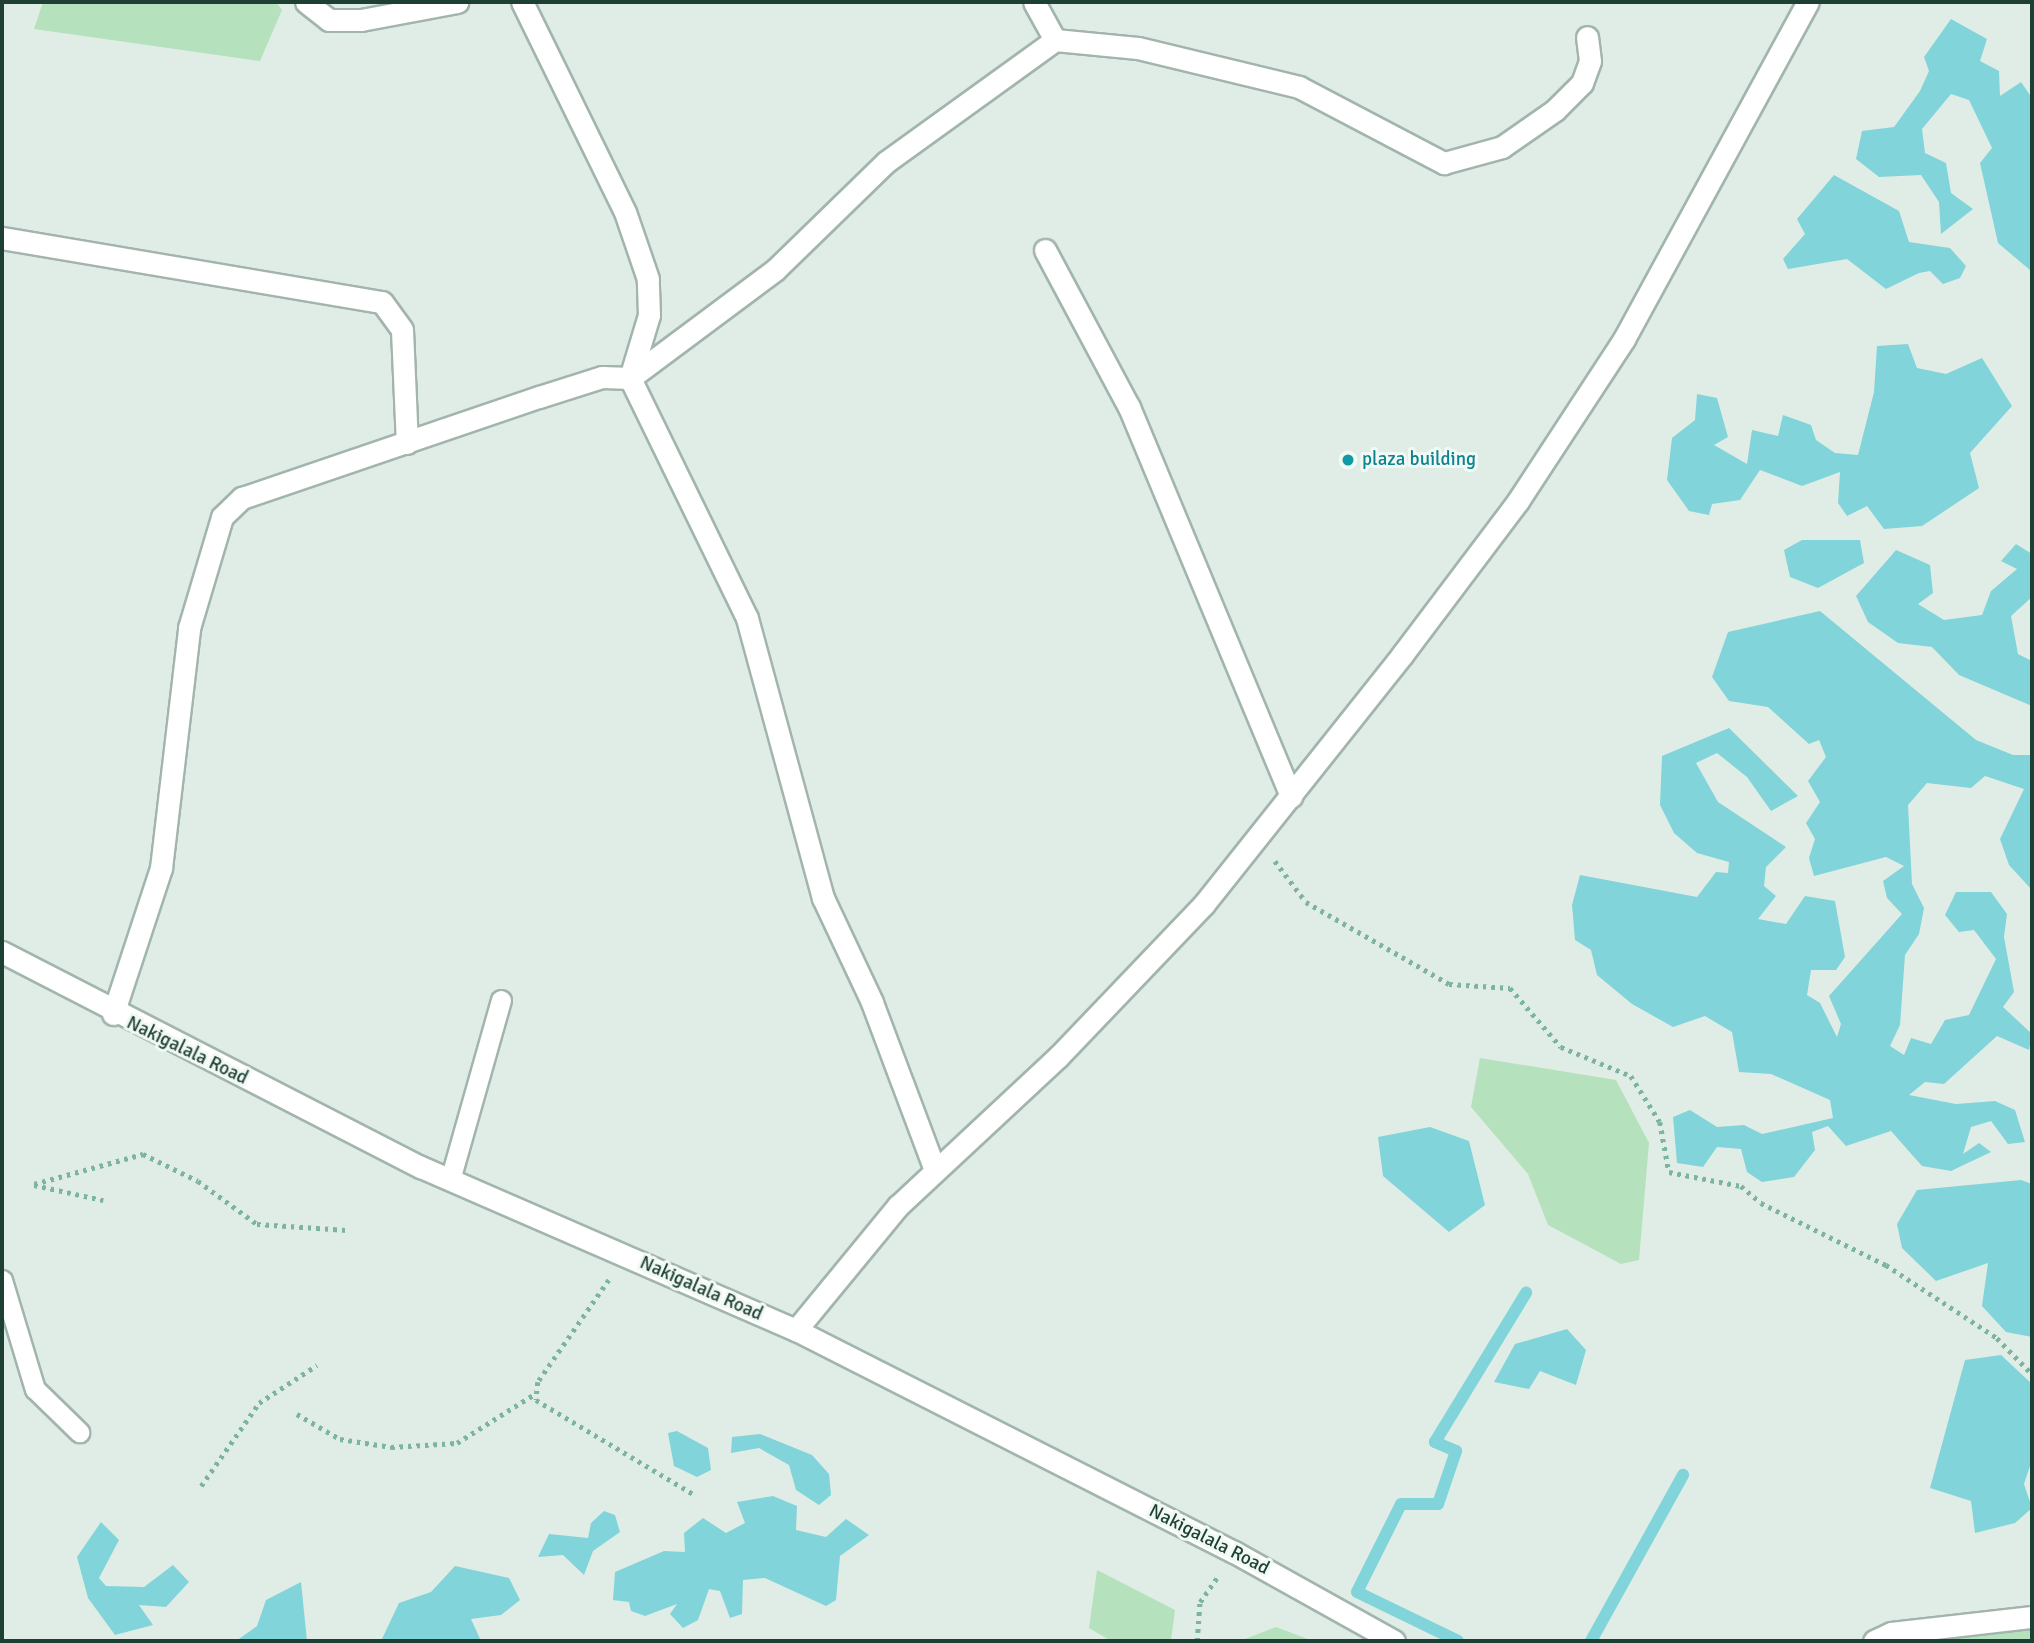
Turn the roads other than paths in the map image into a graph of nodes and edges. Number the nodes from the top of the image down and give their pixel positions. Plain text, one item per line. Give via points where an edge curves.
1 (306, 2) edge
2 (457, 2) edge
3 (522, 2) edge
4 (1034, 2) edge
5 (1808, 2) edge
6 (1587, 37) dead end
7 (1055, 40) junction
8 (2, 238) edge
9 (1045, 250) dead end
10 (630, 378) junction
11 (407, 443) junction
12 (1291, 797) junction
13 (2, 952) edge
14 (501, 1000) dead end
15 (113, 1014) junction
16 (936, 1170) junction
17 (450, 1180) junction
18 (2, 1280) edge
19 (796, 1330) junction
20 (79, 1432) dead end
21 (2032, 1617) edge
22 (1394, 1641) edge
23 (1874, 1641) edge

1 - 2 street via 329,20 361,20
3 - 10 street via 625,212 648,279 649,315
4 - 7 street
5 - 12 street via 1736,145 1624,339 1518,501
6 - 7 street via 1590,61 1582,83 1555,110 1502,147 1444,163 1299,87 1138,48
7 - 10 street via 896,154 737,302
8 - 11 street via 382,302 402,330
9 - 12 street via 1129,407
10 - 11 street via 602,377
10 - 16 street via 747,618 823,898 872,1002
11 - 15 street via 242,498 222,517 189,628 161,868
12 - 16 street via 1146,969
13 - 15 street, Nakigalala Road
14 - 17 lane
15 - 17 street, Nakigalala Road
16 - 19 street
17 - 19 street, Nakigalala Road
18 - 20 lane via 35,1389
19 - 22 street, Nakigalala Road via 1234,1552
21 - 23 street via 1891,1633

